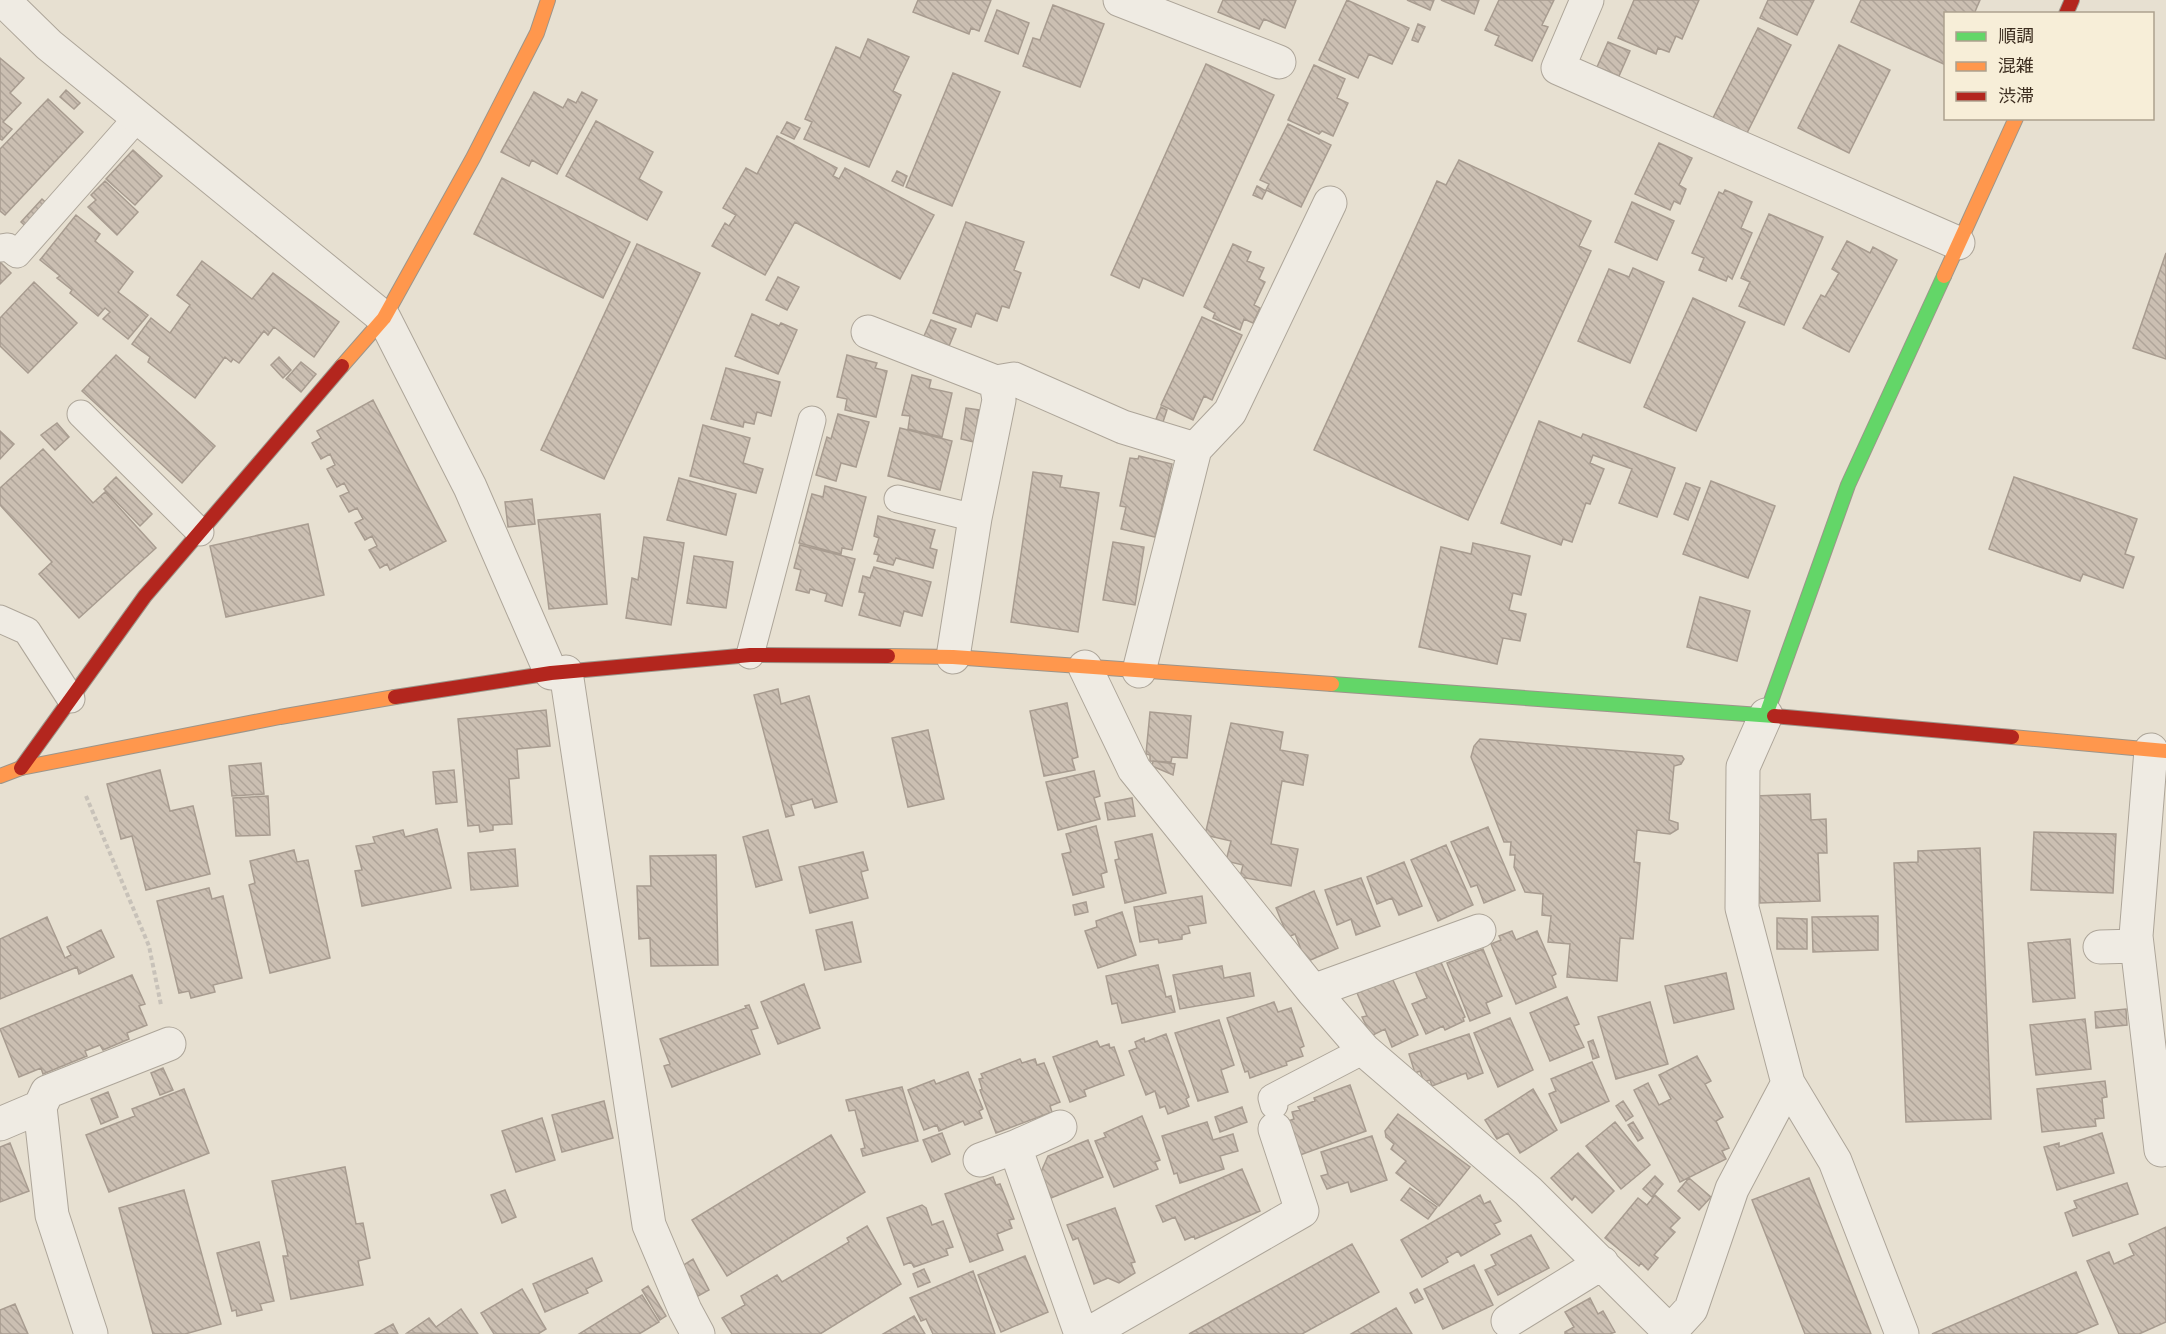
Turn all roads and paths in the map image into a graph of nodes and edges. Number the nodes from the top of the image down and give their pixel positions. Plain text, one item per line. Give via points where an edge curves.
1 (3, 0) edge
2 (548, 0) edge
3 (1120, 0) edge
4 (1587, 0) edge
5 (1278, 62) dead end
6 (138, 117) junction
7 (2015, 120) edge
8 (1330, 203) dead end
9 (1958, 243) junction
10 (0, 248) edge
11 (384, 318) junction
12 (868, 332) dead end
13 (996, 382) junction
14 (81, 414) dead end
15 (812, 420) dead end
16 (1195, 449) junction
17 (898, 499) dead end
18 (975, 518) junction
19 (200, 532) junction
20 (0, 619) edge
21 (750, 655) junction
22 (953, 657) junction
23 (1085, 667) junction
24 (1139, 671) junction
25 (558, 673) junction
26 (71, 699) junction
27 (1766, 715) junction
28 (2158, 750) edge
29 (70, 758) junction
30 (21, 768) junction
31 (0, 776) edge
32 (1479, 931) dead end
33 (2137, 946) junction
34 (2100, 947) dead end
35 (1313, 991) junction
36 (169, 1044) joint
37 (1364, 1050) junction
38 (1788, 1083) junction
39 (40, 1107) junction
40 (2161, 1109) edge
41 (1275, 1117) joint
42 (0, 1124) edge
43 (1060, 1127) dead end
44 (1015, 1147) junction
45 (2161, 1150) dead end
46 (980, 1160) dead end
47 (1602, 1263) junction
48 (1508, 1321) dead end
49 (1671, 1333) edge
50 (91, 1334) edge
51 (698, 1334) edge
52 (1081, 1334) edge
53 (1088, 1334) edge
54 (1902, 1334) edge

1 - 6 street via 50,45
2 - 11 street via 537,33
3 - 5 street
4 - 9 street via 1558,68
6 - 10 lane via 18,254 9,247
6 - 11 street
7 - 9 street
8 - 16 street via 1302,232 1230,412
9 - 27 street via 1848,485
11 - 19 street
11 - 25 street
12 - 13 street
13 - 16 street via 1014,379 1123,427
13 - 18 street via 999,400
14 - 19 lane
15 - 21 lane
16 - 24 street
17 - 18 lane
18 - 22 street
19 - 26 street via 145,596
20 - 26 lane via 27,631
21 - 22 street
21 - 25 street
22 - 23 street
23 - 24 street
23 - 35 street via 1134,769
24 - 27 street
25 - 29 street via 452,687
25 - 51 street via 649,1225
26 - 30 street
27 - 28 street
27 - 38 street via 1743,767 1742,908
28 - 33 street
29 - 30 street
29 - 36 path via 149,946
30 - 31 street
32 - 35 street
33 - 34 street
33 - 40 street
35 - 37 street
36 - 39 street via 47,1092
37 - 41 lane via 1272,1098
37 - 47 street via 1528,1191
38 - 49 street via 1732,1189 1690,1309
38 - 54 street via 1835,1161
39 - 42 street
39 - 50 street via 52,1215
40 - 45 street
41 - 53 street via 1302,1211
43 - 44 street
44 - 46 street
44 - 52 street
47 - 48 street
47 - 49 street

